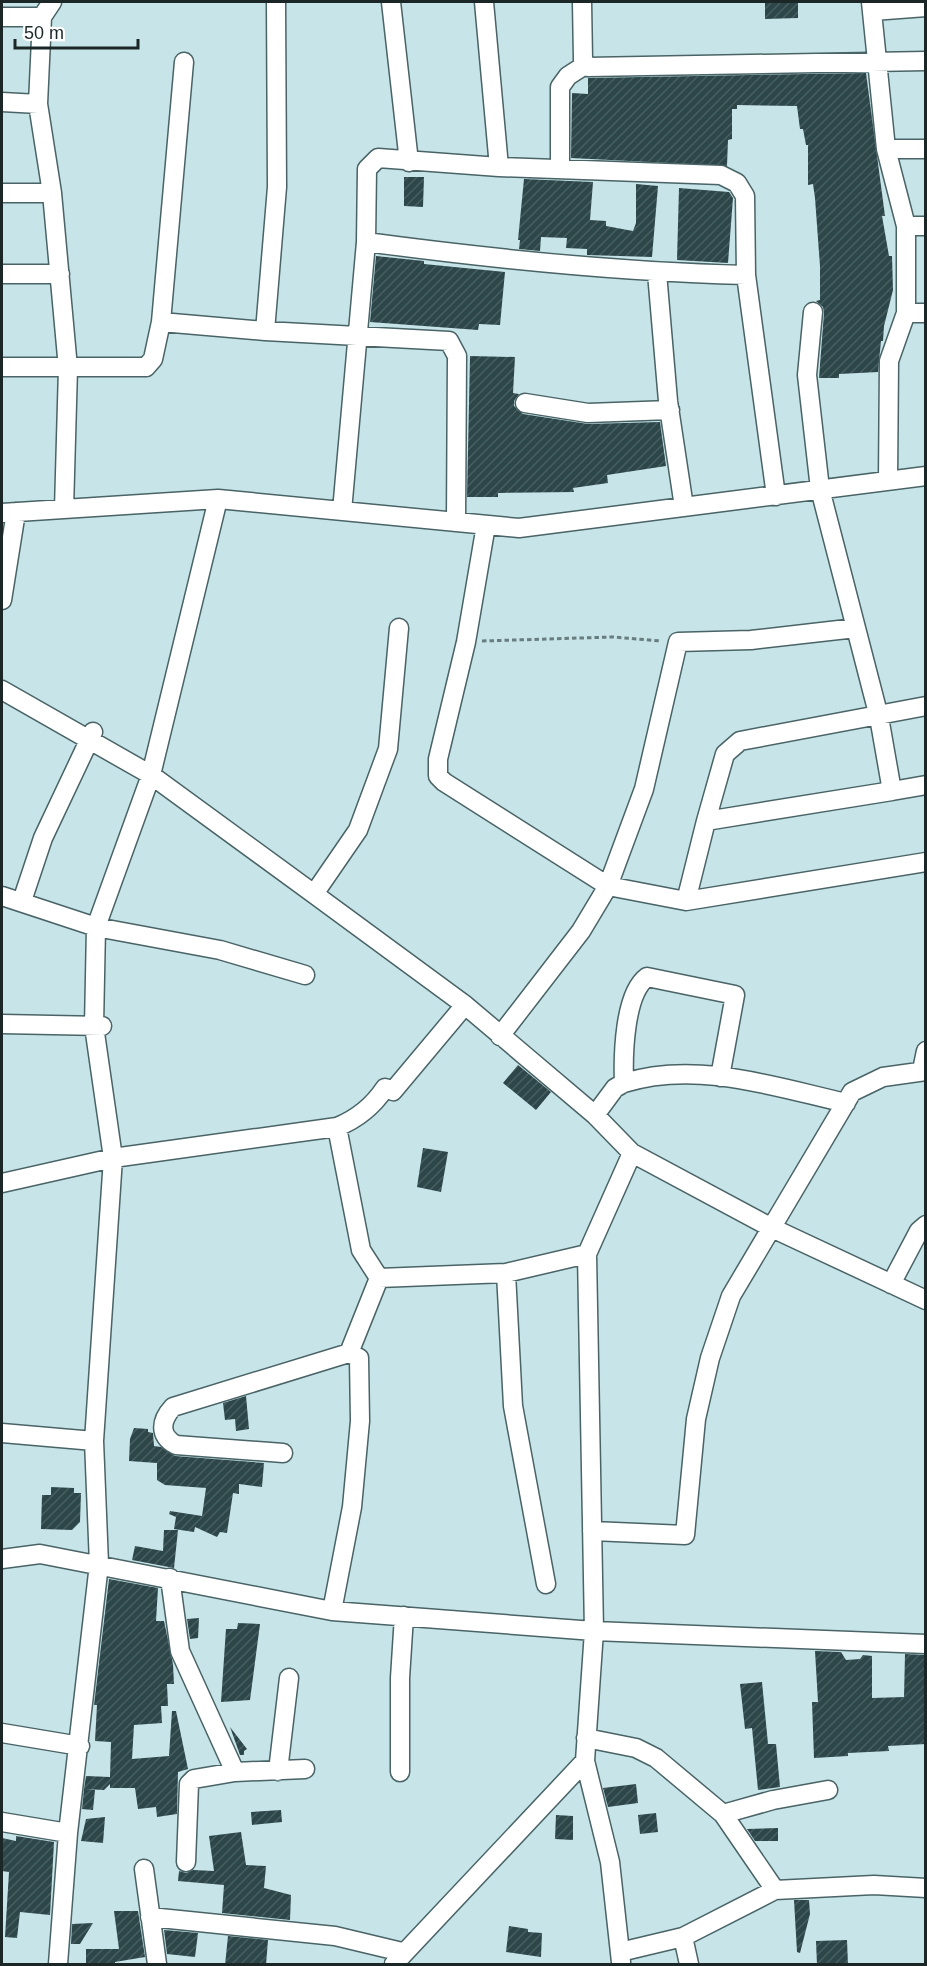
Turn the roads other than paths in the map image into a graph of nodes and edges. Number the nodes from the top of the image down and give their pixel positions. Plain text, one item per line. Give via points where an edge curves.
1 (52, 2) edge
2 (276, 2) edge
3 (391, 2) edge
4 (484, 2) edge
5 (582, 2) edge
6 (872, 6) edge
7 (926, 7) edge
8 (2, 17) edge
9 (42, 17) junction
10 (878, 61) junction
11 (926, 61) edge
12 (184, 62) dead end
13 (585, 65) junction
14 (2, 102) edge
15 (38, 104) junction
16 (886, 149) junction
17 (926, 150) edge
18 (409, 162) junction
19 (500, 167) junction
20 (560, 168) junction
21 (2, 192) edge
22 (52, 193) junction
23 (906, 226) junction
24 (926, 226) edge
25 (366, 242) junction
26 (657, 273) junction
27 (2, 274) edge
28 (60, 274) junction
29 (746, 275) junction
30 (813, 312) dead end
31 (906, 313) junction
32 (926, 313) edge
33 (160, 322) junction
34 (265, 331) junction
35 (357, 336) junction
36 (2, 367) edge
37 (68, 368) junction
38 (525, 403) dead end
39 (669, 410) junction
40 (926, 476) edge
41 (888, 481) junction
42 (820, 489) junction
43 (776, 496) junction
44 (218, 499) junction
45 (684, 507) junction
46 (64, 509) junction
47 (342, 511) junction
48 (9, 512) edge
49 (456, 522) junction
50 (486, 525) junction
51 (2, 600) edge
52 (399, 628) dead end
53 (856, 628) junction
54 (2, 690) edge
55 (926, 706) edge
56 (879, 717) junction
57 (91, 736) junction
58 (151, 775) junction
59 (926, 785) edge
60 (892, 791) junction
61 (706, 821) junction
62 (926, 862) edge
63 (609, 886) junction
64 (314, 894) junction
65 (2, 896) edge
66 (22, 901) junction
67 (686, 901) junction
68 (96, 927) junction
69 (306, 975) dead end
70 (465, 1005) junction
71 (2, 1024) edge
72 (98, 1026) junction
73 (500, 1036) junction
74 (926, 1051) edge
75 (924, 1070) edge
76 (720, 1077) junction
77 (624, 1083) junction
78 (846, 1103) junction
79 (596, 1115) junction
80 (336, 1127) junction
81 (632, 1153) junction
82 (113, 1158) junction
83 (2, 1183) edge
84 (926, 1225) edge
85 (772, 1228) junction
86 (587, 1254) junction
87 (506, 1273) junction
88 (380, 1278) junction
89 (891, 1284) junction
90 (926, 1300) edge
91 (349, 1353) junction
92 (2, 1433) edge
93 (94, 1442) junction
94 (283, 1453) dead end
95 (592, 1531) junction
96 (2, 1559) edge
97 (99, 1564) junction
98 (170, 1578) junction
99 (546, 1584) dead end
100 (332, 1611) junction
101 (404, 1616) junction
102 (594, 1631) junction
103 (926, 1644) edge
104 (289, 1678) dead end
105 (2, 1733) edge
106 (586, 1738) junction
107 (80, 1746) junction
108 (585, 1761) junction
109 (305, 1769) dead end
110 (278, 1771) junction
111 (235, 1772) junction
112 (400, 1772) dead end
113 (828, 1790) dead end
114 (723, 1814) junction
115 (2, 1822) edge
116 (68, 1833) junction
117 (186, 1862) dead end
118 (144, 1869) dead end
119 (926, 1888) edge
120 (775, 1890) junction
121 (150, 1917) junction
122 (683, 1937) junction
123 (398, 1958) edge
124 (621, 1958) edge
125 (58, 1965) edge
126 (157, 1965) edge
127 (689, 1965) edge

1 - 9 street
2 - 34 street via 277,188
3 - 18 street
4 - 19 street
5 - 13 street
6 - 7 street
6 - 10 street
8 - 9 street
9 - 15 street
10 - 11 street
10 - 13 street via 594,68
10 - 16 street
12 - 33 street
13 - 20 street via 560,87
14 - 15 street
15 - 22 street
16 - 17 street
16 - 23 street
18 - 19 street
18 - 25 street via 378,158 367,169
19 - 20 street
20 - 29 street via 722,176 737,183 745,196
21 - 22 street
22 - 28 street
23 - 24 street
23 - 31 street
25 - 26 street via 500,260
25 - 35 street
26 - 29 street
26 - 39 street
27 - 28 street
28 - 37 street
29 - 43 street
30 - 42 street via 807,375
31 - 32 street
31 - 41 street via 889,361
33 - 34 street
33 - 37 street via 153,359 146,367
34 - 35 street
35 - 47 street
35 - 49 street via 449,341 453,345 458,356
36 - 37 street
37 - 46 street
38 - 39 street via 597,413
39 - 45 street
40 - 41 street
41 - 42 street
42 - 43 street
42 - 53 street
43 - 45 street
44 - 46 street
44 - 47 street
44 - 58 street
45 - 50 street via 519,528
46 - 48 street
47 - 49 street
48 - 51 street
49 - 50 street
50 - 63 street via 466,642 438,759 438,776
52 - 64 street via 388,748 358,830
53 - 56 street
53 - 63 street via 751,640 678,642 644,789
54 - 57 street
55 - 56 street
56 - 60 street
56 - 61 street via 740,741 725,754
57 - 58 street
57 - 66 street via 43,838
58 - 64 street
58 - 68 street
59 - 60 street
60 - 61 street
61 - 67 street
62 - 67 street
63 - 67 street
63 - 73 street via 581,931
64 - 70 street
65 - 66 street
66 - 68 street
68 - 69 street via 220,950
68 - 72 street
70 - 73 street
70 - 80 street via 393,1091 385,1088 352,1121
71 - 72 street
72 - 82 street
73 - 79 street
74 - 75 street
75 - 78 street via 872,1081 852,1092
76 - 77 street via 686,1073
76 - 77 street via 735,995 647,977 639,983 627,1023
76 - 78 street
77 - 79 street via 615,1088
78 - 85 street
79 - 81 street
80 - 82 street
80 - 88 street via 361,1250
81 - 85 street
81 - 86 street
82 - 83 street
82 - 93 street
84 - 89 street
85 - 89 street
85 - 95 street via 730,1296 710,1358 696,1419 685,1535
86 - 87 street
86 - 95 street
87 - 88 street
87 - 99 street via 513,1406
88 - 91 street
89 - 90 street
91 - 94 street via 173,1407 165,1416 166,1439 176,1445
91 - 100 street via 359,1358 360,1420 352,1508
92 - 93 street
93 - 97 street
95 - 102 street
96 - 97 street via 40,1554
97 - 98 street
97 - 107 street
98 - 100 street
98 - 111 street via 180,1651
100 - 101 street
101 - 102 street
101 - 112 street
102 - 103 street
102 - 106 street
104 - 110 street
105 - 107 street
106 - 108 street
106 - 114 street via 636,1748 656,1758
107 - 116 street
108 - 123 street
108 - 124 street via 610,1862
109 - 110 street
110 - 111 street
111 - 117 street via 194,1779 189,1784
113 - 114 street
114 - 120 street
115 - 116 street
116 - 125 street
118 - 121 street
119 - 120 street via 874,1885
120 - 122 street
121 - 123 street via 335,1936
121 - 126 street
122 - 124 street
122 - 127 street

